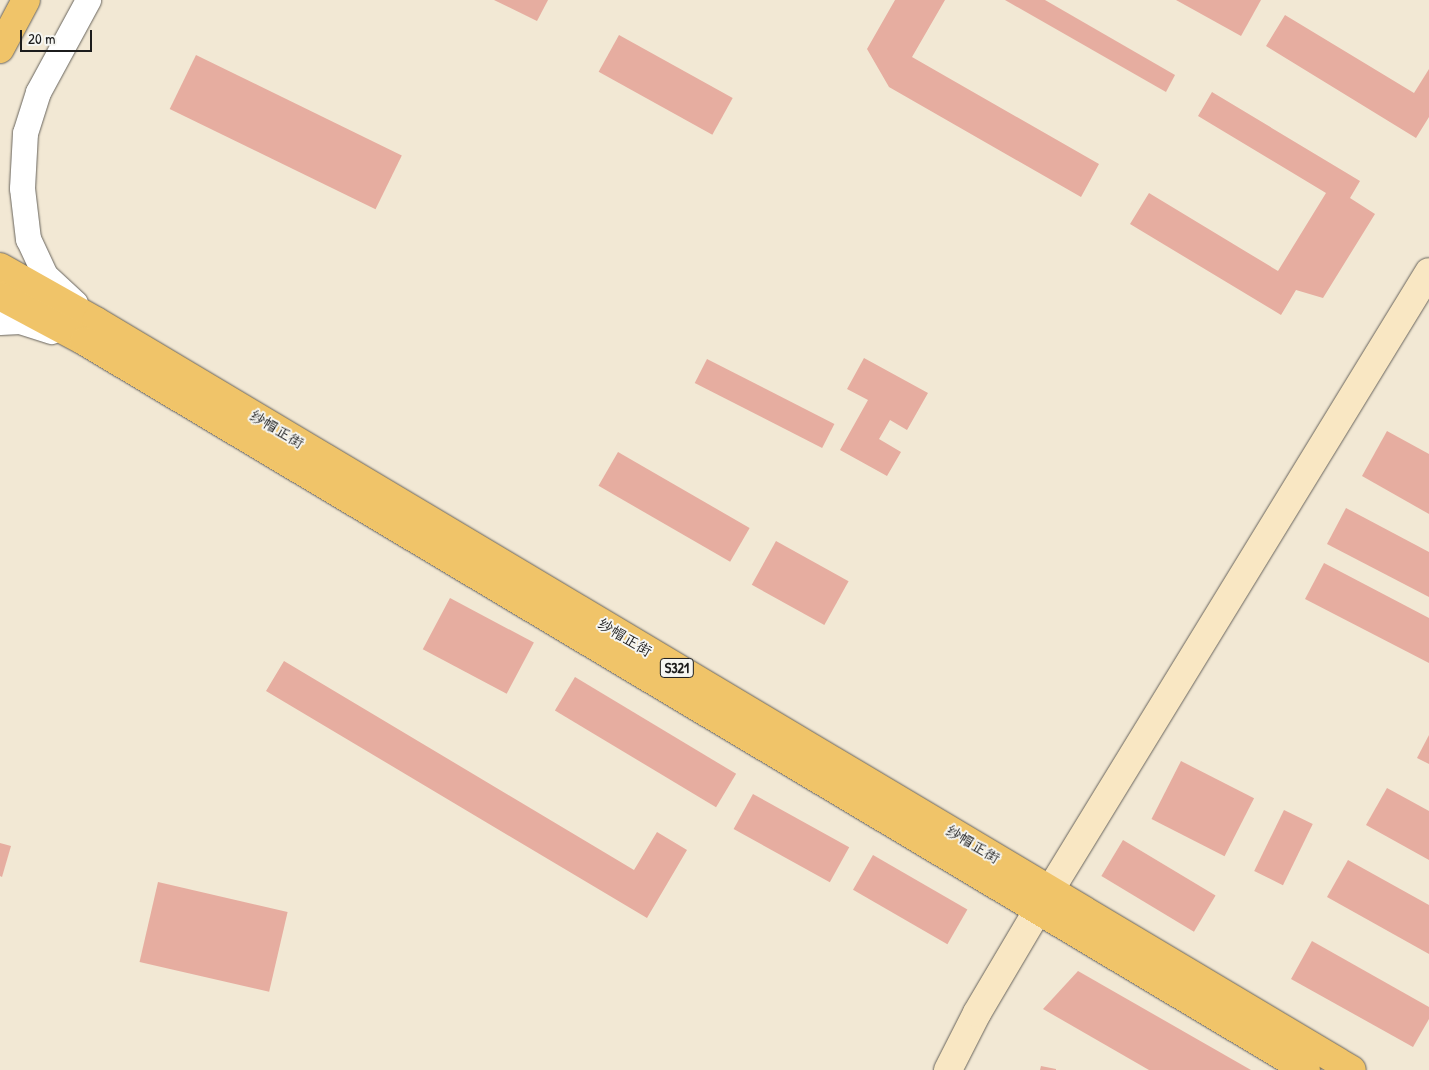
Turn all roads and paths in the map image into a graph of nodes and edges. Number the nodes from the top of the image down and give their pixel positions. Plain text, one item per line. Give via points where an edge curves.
1 (26, 0) edge
2 (88, 0) edge
3 (0, 49) edge
4 (0, 267) edge
5 (1429, 272) edge
6 (0, 296) edge
7 (0, 322) edge
8 (90, 331) junction
9 (1044, 900) junction
10 (948, 1070) edge
11 (1306, 1070) edge
12 (1352, 1070) edge

1 - 3 main road
2 - 8 street via 38,92 25,133 22,188 28,239 45,275
4 - 8 main road, 纱帽正街 / S321
5 - 9 street
6 - 8 main road, 纱帽正街 / S321
7 - 8 street
8 - 9 main road, 纱帽正街 / S321
9 - 10 street via 977,1012
9 - 11 main road, 纱帽正街 / S321
9 - 12 main road, 纱帽正街 / S321

